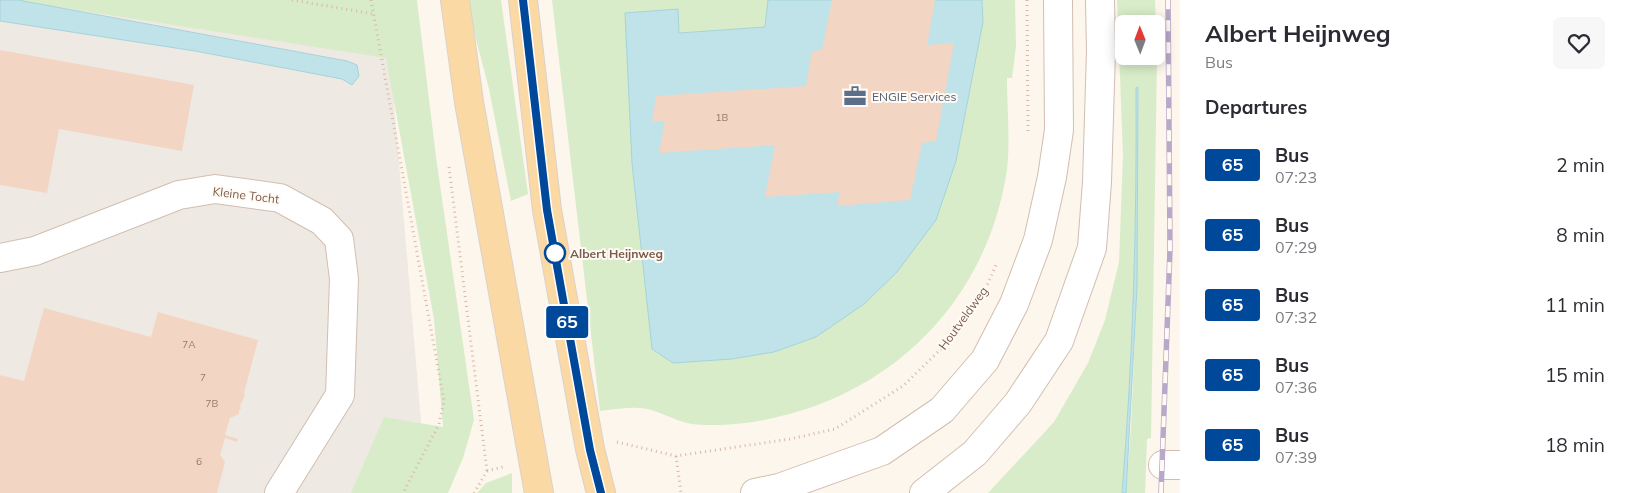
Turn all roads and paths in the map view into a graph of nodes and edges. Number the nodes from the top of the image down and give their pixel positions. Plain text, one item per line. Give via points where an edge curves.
1 (292, 0) edge
2 (371, 0) edge
3 (455, 0) edge
4 (523, 0) edge
5 (1027, 0) edge
6 (1058, 0) edge
7 (1100, 0) edge
8 (374, 14) junction
9 (1028, 133) dead end
10 (448, 157) dead end
11 (1000, 256) dead end
12 (0, 258) edge
13 (280, 493) edge
14 (403, 493) edge
15 (474, 493) edge
16 (539, 493) edge
17 (601, 493) edge
18 (681, 493) edge
19 (755, 493) edge
20 (924, 493) edge

1 - 8 path
2 - 8 path
3 - 16 main road via 469,102
4 - 17 main road via 547,210 590,450
5 - 9 path
6 - 19 street via 1059,130 1052,177 1038,240 1014,304 985,360 942,410 882,451 779,488
7 - 20 street via 1098,173 1092,248 1059,341 1012,410 975,453
8 - 14 path via 444,401 438,424
10 - 15 path via 487,471
11 - 18 path, Houtveldweg via 984,290 941,349 903,386 835,429 676,456
12 - 13 street, Kleine Tocht via 36,250 180,195 215,189 280,198 322,221 339,239 344,279 340,395

